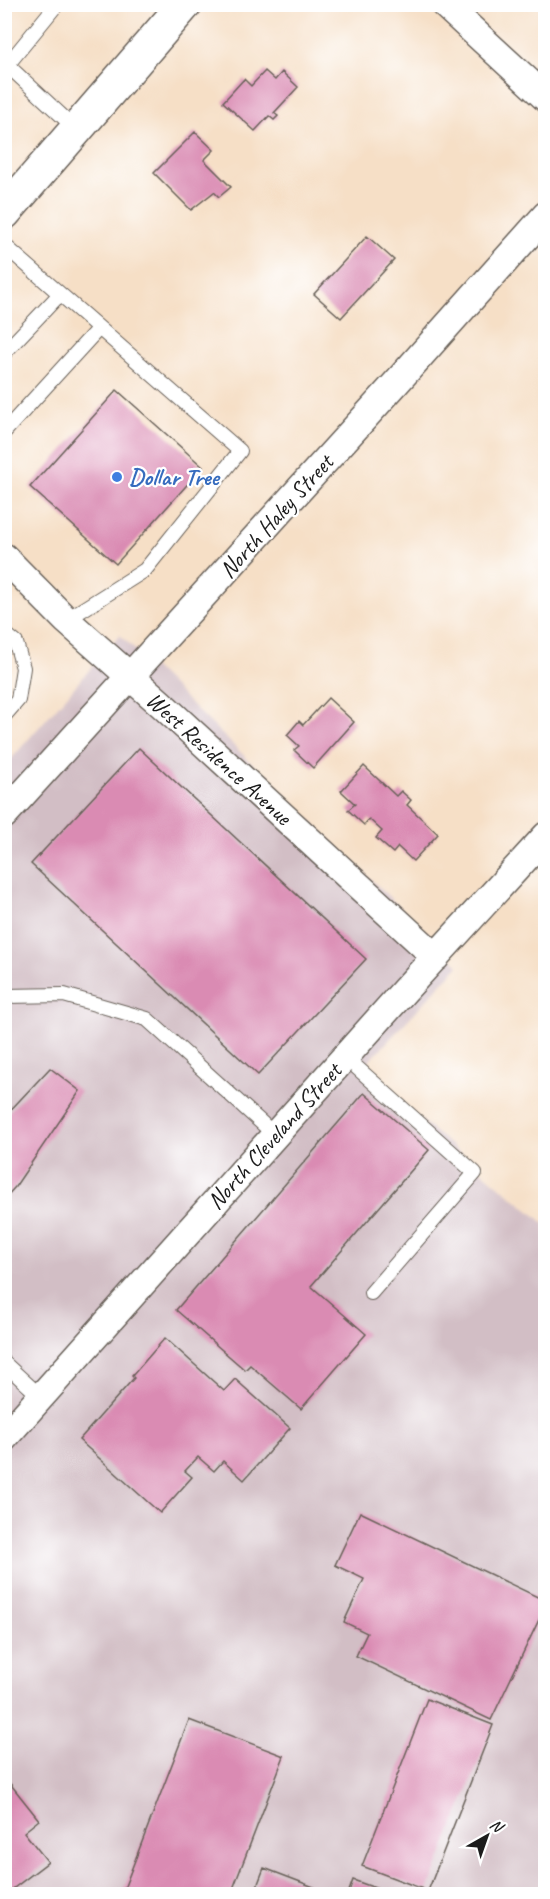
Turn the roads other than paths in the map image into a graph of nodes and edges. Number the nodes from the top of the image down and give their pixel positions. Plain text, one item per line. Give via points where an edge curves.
1 (57, 4) edge
2 (185, 4) edge
3 (444, 4) edge
4 (6, 65) edge
5 (546, 98) edge
6 (77, 130) junction
7 (4, 213) edge
8 (546, 215) edge
9 (4, 245) edge
10 (60, 294) junction
11 (99, 328) junction
12 (4, 352) edge
13 (4, 432) edge
14 (4, 557) edge
15 (66, 620) junction
16 (4, 633) edge
17 (130, 678) junction
18 (4, 716) edge
19 (4, 815) edge
20 (546, 836) edge
21 (436, 957) junction
22 (6, 996) dead end
23 (345, 1057) junction
24 (275, 1135) junction
25 (371, 1293) dead end
26 (4, 1363) edge
27 (41, 1397) junction
28 (4, 1438) edge

1 - 4 lane
2 - 6 main road
3 - 5 street
4 - 6 lane
6 - 7 main road
8 - 17 street, North Haley Street
9 - 10 lane
10 - 11 lane
10 - 12 lane
11 - 13 lane
11 - 15 lane via 240,451 145,570
14 - 15 street, West Residence Avenue
15 - 17 street, West Residence Avenue
16 - 18 lane via 16,643 23,668 18,700
17 - 19 street, North Haley Street
17 - 21 street, West Residence Avenue
20 - 21 street, North Cleveland Street
21 - 23 street, North Cleveland Street
22 - 24 lane via 64,995 147,1019
23 - 24 street, North Cleveland Street
23 - 25 lane via 475,1173
24 - 27 street, North Cleveland Street
26 - 27 lane
27 - 28 street, North Cleveland Street

